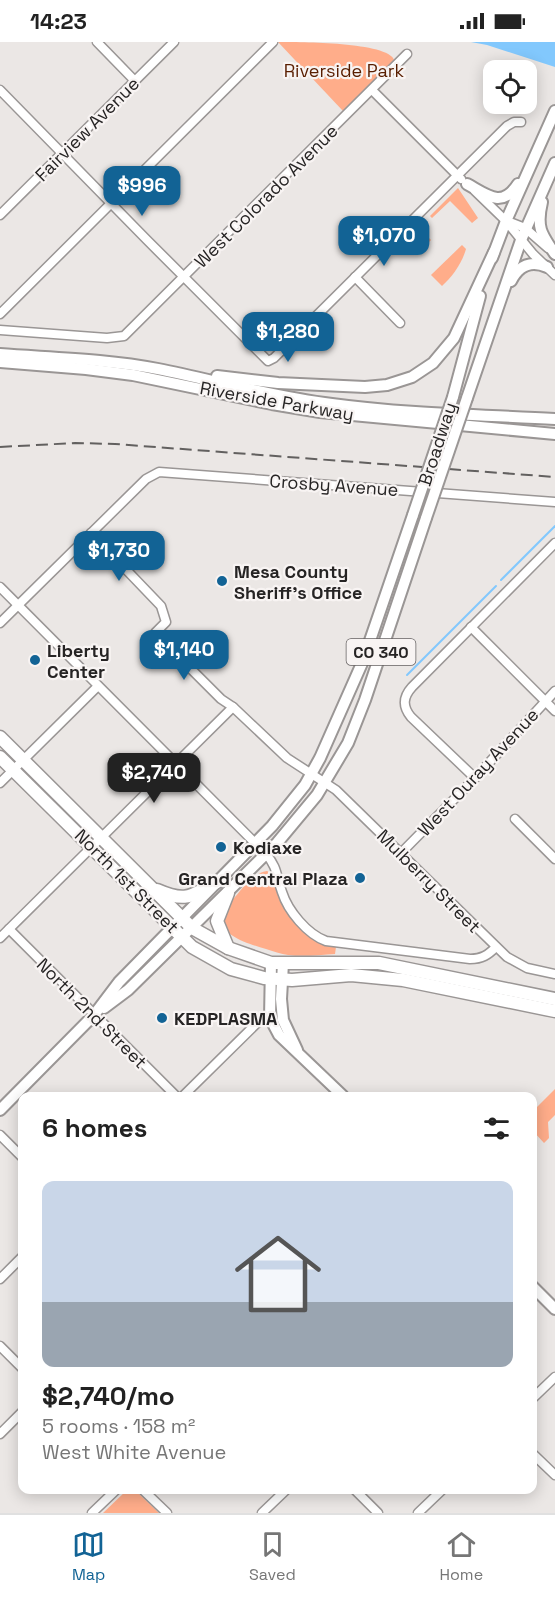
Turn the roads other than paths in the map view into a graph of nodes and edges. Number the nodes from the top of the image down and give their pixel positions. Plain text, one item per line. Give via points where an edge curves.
1 (98, 42) edge
2 (174, 42) edge
3 (273, 42) edge
4 (407, 54) dead end
5 (135, 81) junction
6 (0, 90) edge
7 (372, 90) junction
8 (555, 111) edge
9 (521, 122) dead end
10 (539, 147) junction
11 (62, 153) junction
12 (555, 164) edge
13 (458, 176) junction
14 (467, 184) junction
15 (111, 204) junction
16 (0, 215) edge
17 (506, 221) junction
18 (525, 228) junction
19 (521, 240) junction
20 (494, 252) junction
21 (555, 254) edge
22 (551, 271) edge
23 (184, 277) junction
24 (355, 277) junction
25 (496, 311) junction
26 (0, 314) edge
27 (400, 323) dead end
28 (0, 330) edge
29 (0, 354) edge
30 (0, 362) edge
31 (157, 369) junction
32 (555, 419) edge
33 (555, 434) edge
34 (555, 502) edge
35 (91, 532) junction
36 (555, 543) edge
37 (0, 587) edge
38 (18, 605) junction
39 (0, 623) edge
40 (471, 627) junction
41 (98, 686) junction
42 (555, 691) edge
43 (545, 701) junction
44 (232, 707) junction
45 (555, 711) edge
46 (0, 737) edge
47 (0, 757) edge
48 (24, 760) junction
49 (175, 764) junction
50 (13, 770) junction
51 (312, 773) junction
52 (475, 778) junction
53 (326, 782) junction
54 (0, 783) edge
55 (515, 819) dead end
56 (101, 838) junction
57 (255, 844) junction
58 (92, 847) junction
59 (400, 853) junction
60 (266, 854) junction
61 (555, 859) edge
62 (217, 882) junction
63 (151, 887) junction
64 (228, 893) junction
65 (177, 922) junction
66 (192, 928) junction
67 (9, 929) junction
68 (182, 937) junction
69 (0, 938) edge
70 (496, 947) junction
71 (228, 948) junction
72 (277, 963) junction
73 (555, 974) edge
74 (276, 979) junction
75 (555, 999) edge
76 (555, 1011) edge
77 (94, 1015) junction
78 (270, 1018) junction
79 (297, 1051) junction
80 (172, 1092) edge
81 (187, 1092) edge
82 (337, 1092) edge
83 (0, 1110) edge
84 (0, 1135) edge
85 (18, 1153) edge
86 (18, 1261) edge
87 (0, 1279) edge
88 (537, 1291) edge
89 (555, 1308) edge
90 (0, 1346) edge
91 (18, 1364) edge
92 (555, 1377) edge
93 (537, 1394) edge
94 (18, 1416) edge
95 (0, 1434) edge
96 (537, 1458) edge
97 (555, 1475) edge
98 (112, 1494) edge
99 (147, 1494) edge
100 (282, 1494) edge
101 (359, 1494) edge
102 (437, 1494) edge
103 (92, 1513) edge
104 (166, 1513) edge
105 (262, 1513) edge
106 (378, 1513) edge
107 (418, 1513) edge

1 - 5 street
2 - 5 street, Fairview Avenue
3 - 15 street
4 - 7 street, West Colorado Avenue
5 - 11 street, Fairview Avenue
6 - 11 street
7 - 13 street
7 - 23 street, West Colorado Avenue
8 - 10 main road, Broadway / CO 340
9 - 13 street via 507,126
10 - 14 main road via 507,197 494,198
10 - 17 main road, Broadway / CO 340
11 - 15 street
11 - 16 street, Fairview Avenue
12 - 18 main road, Broadway / CO 340
12 - 21 main road via 539,219 540,230
13 - 14 street
13 - 24 street
14 - 17 street
15 - 23 street
15 - 26 street
17 - 18 street
17 - 19 street
17 - 20 main road, Broadway / CO 340
18 - 19 main road, Broadway / CO 340
18 - 21 street
19 - 22 street
19 - 25 main road, Broadway / CO 340
20 - 31 main road via 448,346 423,371 401,382 365,387 300,384
20 - 51 main road, Broadway / CO 340, bridge via 453,397 363,661
22 - 25 main road via 534,263 517,271
23 - 24 street via 268,361
23 - 28 street, West Colorado Avenue via 124,336
24 - 27 street
25 - 53 main road, Broadway / CO 340, bridge via 356,725
29 - 31 main road, Riverside Parkway
30 - 33 main road, Riverside Parkway via 141,376 320,412
31 - 32 main road, Riverside Parkway via 335,405
34 - 35 street, Crosby Avenue via 159,472
35 - 38 street
35 - 44 street, Mulberry Street via 161,606 166,622 155,633
36 - 40 street
37 - 38 street
38 - 39 street
38 - 41 street
40 - 43 street
40 - 52 street via 408,692 405,705 411,717
41 - 48 street
41 - 49 street
42 - 43 street, West Ouray Avenue
43 - 45 street
43 - 52 street, West Ouray Avenue
44 - 49 street
44 - 51 street, Mulberry Street via 287,758
46 - 48 highway, North 1st Street
47 - 50 highway, North 1st Street
48 - 50 street
48 - 56 highway, North 1st Street
49 - 56 street
49 - 57 street
50 - 54 street
50 - 58 highway, North 1st Street
51 - 53 street, Mulberry Street
51 - 57 main road, CO 340 via 284,813
52 - 59 street, West Ouray Avenue
53 - 59 street, Mulberry Street
53 - 60 main road, CO 340 via 297,822
55 - 61 street
56 - 58 street
56 - 63 highway, North 1st Street
57 - 60 street
57 - 62 main road, CO 340
58 - 65 highway, North 1st Street
58 - 67 street
59 - 70 street, Mulberry Street
60 - 64 main road, CO 340
60 - 70 street via 275,865 284,897 296,916 323,940 470,959 489,954
62 - 63 highway via 184,898
62 - 65 main road, CO 340
63 - 65 highway, North 1st Street
64 - 66 main road, CO 340
64 - 71 highway via 216,921
65 - 66 highway, North 1st Street
65 - 68 highway, North 1st Street
65 - 77 main road via 119,982
66 - 68 main road, CO 340
66 - 71 highway, North 1st Street
67 - 69 street
67 - 77 street, North 2nd Street
68 - 74 highway, North 1st Street via 202,954 231,969
68 - 77 main road via 128,990
70 - 73 street, Mulberry Street via 519,966
71 - 72 highway, North 1st Street
72 - 74 main road
72 - 75 highway, North 1st Street via 379,963
74 - 76 highway, North 1st Street via 381,977
74 - 78 main road
74 - 79 main road via 283,1020
77 - 80 street, North 2nd Street
77 - 83 main road
78 - 79 main road via 279,1035
78 - 81 street via 254,1026
79 - 82 main road
84 - 85 street
86 - 87 street
88 - 89 main road
90 - 91 street
92 - 93 street
94 - 95 street
96 - 97 street
98 - 103 street
99 - 104 street
100 - 105 street
101 - 106 street
102 - 107 street

